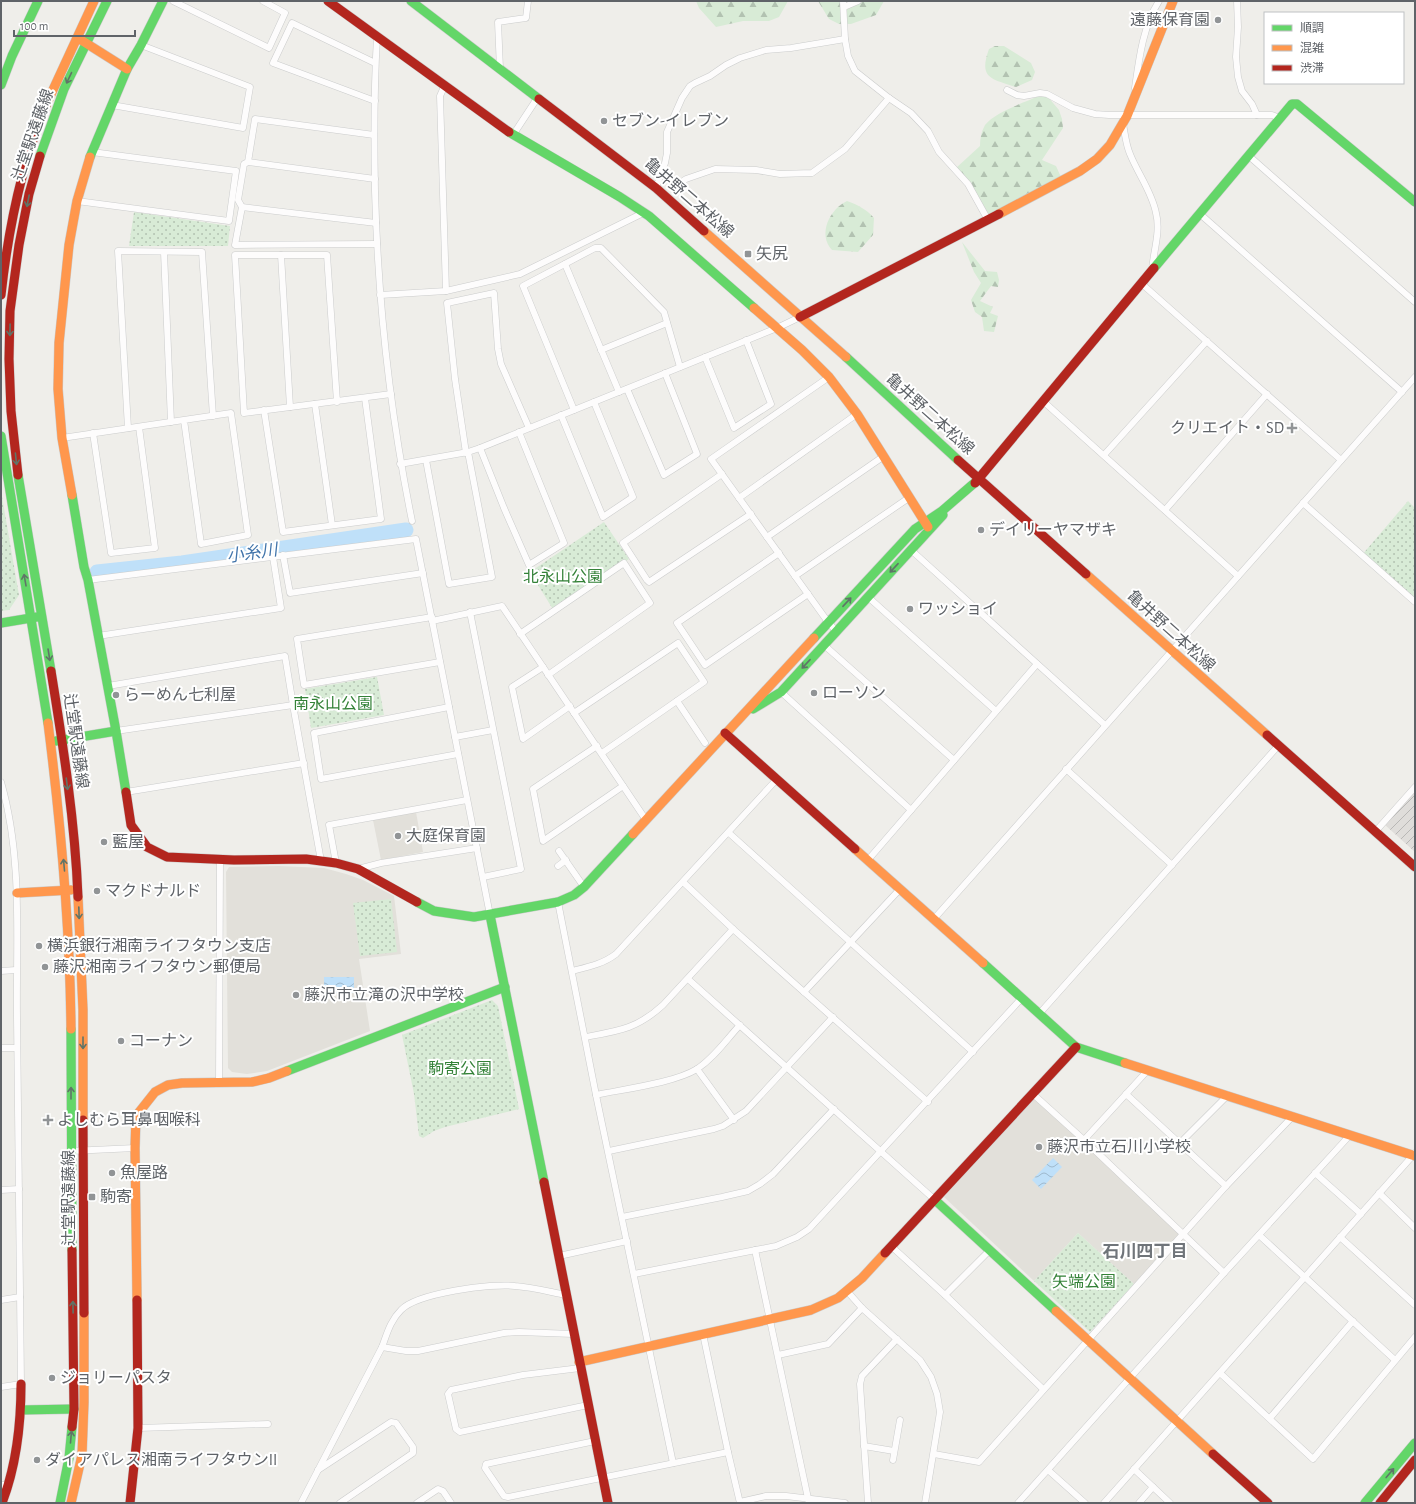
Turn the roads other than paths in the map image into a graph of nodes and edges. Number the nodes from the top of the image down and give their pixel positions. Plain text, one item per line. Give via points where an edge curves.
1 (38, 1) edge
2 (94, 1) edge
3 (107, 1) edge
4 (163, 1) edge
5 (173, 1) edge
6 (263, 1) edge
7 (328, 1) edge
8 (528, 1) edge
9 (858, 1) edge
10 (1158, 1) edge
11 (1173, 1) edge
12 (1237, 1) edge
13 (416, 2) edge
14 (844, 4) edge
15 (76, 37) junction
16 (377, 37) junction
17 (845, 39) junction
18 (86, 43) junction
19 (141, 45) junction
20 (375, 63) junction
21 (500, 68) junction
22 (127, 69) junction
23 (1, 85) edge
24 (444, 87) junction
25 (1007, 90) dead end
26 (538, 97) junction
27 (889, 98) junction
28 (1134, 98) junction
29 (375, 101) junction
30 (112, 105) junction
31 (1257, 116) junction
32 (1280, 118) junction
33 (1125, 120) junction
34 (374, 135) junction
35 (513, 135) junction
36 (92, 152) junction
37 (1249, 156) junction
38 (248, 162) junction
39 (375, 179) junction
40 (676, 186) dead end
41 (656, 188) junction
42 (77, 201) junction
43 (1415, 202) edge
44 (242, 207) junction
45 (643, 213) junction
46 (1200, 214) junction
47 (988, 220) junction
48 (376, 223) junction
49 (377, 244) junction
50 (164, 252) junction
51 (281, 255) junction
52 (565, 264) junction
53 (1152, 272) junction
54 (1142, 284) junction
55 (446, 290) junction
56 (1, 294) edge
57 (380, 295) junction
58 (1415, 302) edge
59 (800, 317) junction
60 (667, 323) junction
61 (777, 328) junction
62 (746, 340) junction
63 (1207, 341) junction
64 (601, 350) junction
65 (705, 357) junction
66 (5, 359) edge
67 (680, 367) junction
68 (665, 373) junction
69 (829, 377) junction
70 (1415, 377) edge
71 (627, 389) junction
72 (619, 392) junction
73 (1402, 392) junction
74 (391, 394) junction
75 (1267, 394) junction
76 (365, 398) junction
77 (337, 402) junction
78 (594, 402) junction
79 (1044, 402) junction
80 (314, 404) junction
81 (290, 407) junction
82 (264, 410) junction
83 (574, 410) junction
84 (857, 414) junction
85 (561, 415) junction
86 (213, 416) junction
87 (184, 420) junction
88 (171, 422) junction
89 (138, 427) junction
90 (128, 428) junction
91 (529, 428) junction
92 (519, 432) junction
93 (93, 433) junction
94 (1, 436) edge
95 (62, 438) junction
96 (480, 448) junction
97 (467, 453) junction
98 (1104, 455) junction
99 (884, 456) junction
100 (426, 460) junction
101 (1341, 460) junction
102 (400, 464) junction
103 (722, 474) junction
104 (979, 479) junction
105 (910, 497) junction
106 (739, 498) junction
107 (1303, 503) junction
108 (1164, 510) junction
109 (751, 514) junction
110 (412, 521) dead end
111 (332, 525) junction
112 (927, 526) junction
113 (767, 537) junction
114 (911, 550) junction
115 (778, 553) junction
116 (284, 555) junction
117 (273, 557) junction
118 (423, 573) junction
119 (795, 576) junction
120 (1238, 576) junction
121 (88, 580) junction
122 (808, 594) junction
123 (868, 597) junction
124 (1414, 599) edge
125 (470, 612) junction
126 (43, 616) junction
127 (32, 618) junction
128 (432, 619) junction
129 (828, 622) junction
130 (1, 623) edge
131 (836, 631) junction
132 (520, 634) junction
133 (98, 636) junction
134 (824, 645) junction
135 (1172, 651) junction
136 (440, 662) junction
137 (1037, 664) junction
138 (542, 667) junction
139 (548, 675) junction
140 (108, 686) junction
141 (781, 692) junction
142 (677, 701) junction
143 (293, 705) junction
144 (570, 706) junction
145 (449, 707) junction
146 (996, 711) junction
147 (574, 713) junction
148 (1105, 725) junction
149 (493, 730) junction
150 (116, 732) junction
151 (725, 733) junction
152 (455, 737) junction
153 (62, 740) junction
154 (51, 742) junction
155 (705, 743) dead end
156 (597, 746) junction
157 (1278, 746) junction
158 (602, 753) junction
159 (458, 754) junction
160 (954, 760) junction
161 (304, 763) junction
162 (1066, 769) junction
163 (777, 779) junction
164 (1, 782) edge
165 (624, 786) junction
166 (1415, 787) edge
167 (126, 792) junction
168 (468, 800) junction
169 (911, 810) junction
170 (646, 820) junction
171 (729, 832) junction
172 (1375, 832) junction
173 (477, 848) junction
174 (559, 851) dead end
175 (220, 859) junction
176 (566, 860) junction
177 (868, 860) junction
178 (321, 861) junction
179 (336, 863) junction
180 (1172, 865) junction
181 (558, 866) dead end
182 (1415, 867) edge
183 (358, 869) junction
184 (482, 877) junction
185 (683, 882) junction
186 (584, 887) junction
187 (900, 889) junction
188 (66, 890) junction
189 (78, 890) junction
190 (17, 893) junction
191 (558, 902) junction
192 (490, 915) junction
193 (933, 920) junction
194 (733, 929) junction
195 (851, 942) junction
196 (16, 970) junction
197 (1, 971) edge
198 (572, 971) junction
199 (688, 979) junction
200 (504, 987) junction
201 (804, 992) junction
202 (1021, 999) junction
203 (1039, 1014) junction
204 (833, 1017) junction
205 (740, 1025) junction
206 (585, 1037) junction
207 (1076, 1047) junction
208 (1, 1048) edge
209 (17, 1048) junction
210 (973, 1052) junction
211 (786, 1067) junction
212 (697, 1068) junction
213 (1148, 1070) junction
214 (219, 1083) junction
215 (1033, 1094) junction
216 (1126, 1094) junction
217 (596, 1095) junction
218 (1228, 1095) junction
219 (928, 1102) junction
220 (834, 1109) junction
221 (1293, 1116) junction
222 (734, 1120) junction
223 (1350, 1135) junction
224 (1084, 1140) junction
225 (1180, 1143) junction
226 (134, 1148) junction
227 (71, 1151) junction
228 (83, 1151) junction
229 (609, 1151) junction
230 (881, 1152) junction
231 (1415, 1155) edge
232 (1315, 1173) junction
233 (1226, 1186) junction
234 (19, 1189) junction
235 (1, 1190) edge
236 (1379, 1193) junction
237 (935, 1200) junction
238 (1361, 1214) junction
239 (622, 1217) junction
240 (1415, 1228) edge
241 (1184, 1234) junction
242 (1259, 1235) junction
243 (1340, 1237) junction
244 (627, 1241) junction
245 (891, 1246) junction
246 (755, 1250) junction
247 (990, 1250) junction
248 (559, 1256) junction
249 (1224, 1273) junction
250 (634, 1274) junction
251 (1305, 1277) junction
252 (847, 1292) junction
253 (566, 1295) junction
254 (945, 1296) junction
255 (20, 1297) junction
256 (1, 1300) edge
257 (1415, 1305) edge
258 (862, 1308) junction
259 (771, 1320) junction
260 (1353, 1321) junction
261 (573, 1334) junction
262 (703, 1334) junction
263 (1415, 1337) edge
264 (897, 1339) junction
265 (1088, 1340) junction
266 (649, 1346) junction
267 (382, 1348) junction
268 (778, 1355) junction
269 (1395, 1360) junction
270 (580, 1365) junction
271 (1220, 1373) junction
272 (1129, 1378) junction
273 (21, 1384) junction
274 (1, 1387) edge
275 (1043, 1389) junction
276 (588, 1406) junction
277 (74, 1409) junction
278 (21, 1410) junction
279 (1270, 1418) junction
280 (900, 1420) dead end
281 (1177, 1422) junction
282 (268, 1424) dead end
283 (138, 1428) junction
284 (595, 1441) junction
285 (1415, 1443) edge
286 (864, 1446) junction
287 (894, 1451) junction
288 (728, 1452) junction
289 (934, 1454) junction
290 (892, 1460) dead end
291 (1415, 1460) edge
292 (673, 1463) junction
293 (1134, 1469) junction
294 (318, 1470) junction
295 (1048, 1470) junction
296 (602, 1478) junction
297 (5, 1485) edge
298 (1154, 1487) junction
299 (809, 1501) edge
300 (2, 1503) edge
301 (60, 1503) edge
302 (70, 1503) edge
303 (130, 1503) edge
304 (301, 1503) edge
305 (340, 1503) edge
306 (417, 1503) edge
307 (451, 1503) edge
308 (608, 1503) edge
309 (740, 1503) edge
310 (845, 1503) edge
311 (868, 1503) edge
312 (925, 1503) edge
313 (1018, 1503) edge
314 (1086, 1503) edge
315 (1104, 1503) edge
316 (1139, 1503) edge
317 (1170, 1503) edge
318 (1268, 1503) edge
319 (1365, 1503) edge
320 (1380, 1503) edge

1 - 23 street
2 - 15 street, 辻堂駅遠藤線
3 - 18 street, 辻堂駅遠藤線
4 - 19 street
5 - 6 street via 269,48 285,13
7 - 16 street
8 - 21 street via 526,18 498,22
9 - 14 street
10 - 28 street via 1148,22 1138,64
11 - 28 street
12 - 31 street via 1238,77 1242,91
13 - 21 street, 亀井野二本松線
14 - 17 street
15 - 18 street
15 - 56 street, 辻堂駅遠藤線 via 46,103 29,150 4,264
16 - 20 street
16 - 24 street
17 - 27 street via 848,56 855,71
17 - 41 street via 766,50 726,65 690,86 667,132 665,163
18 - 22 street
18 -> 66 street, 辻堂駅遠藤線 via 64,89 29,194 19,245
19 - 22 street
19 - 30 street via 250,87 243,128
20 - 29 street
20 - 29 street via 292,23 273,63
21 - 26 street, 亀井野二本松線
22 - 30 street
24 - 35 street
24 - 55 street via 440,96
25 - 33 street via 1024,96 1047,94 1073,108
26 - 35 street
26 - 41 street, 亀井野二本松線
27 - 40 street via 845,149 812,172 780,174 756,170 715,169 686,179
27 - 47 street via 911,113 928,131 939,152 968,184
28 - 33 street
29 - 34 street
30 - 36 street
31 - 32 street via 1272,115
31 - 33 street
32 - 37 street
32 - 43 street via 1292,104 1297,104
33 - 47 street via 1110,145 1093,163
33 - 53 street via 1129,153 1157,214 1158,234
34 - 38 street via 255,118
34 - 39 street
35 - 45 street
36 - 42 street
36 - 42 street via 236,171 229,221
37 - 46 street
37 - 58 street
38 - 39 street
38 - 44 street via 244,164 238,200
39 - 48 street
41 - 59 street, 亀井野二本松線
42 - 95 street via 62,294 58,389
44 - 48 street
44 - 49 street via 235,245
45 - 55 street via 520,274
45 - 61 street via 678,240
46 - 53 street
46 - 73 street
47 - 59 street
48 - 49 street
49 - 57 street
50 - 86 street via 202,252
50 - 88 street
50 - 90 street via 118,252
51 - 77 street via 327,255
51 - 81 street
51 - 82 street via 235,255 244,413
52 - 60 street via 595,248 602,248 664,312
52 - 64 street
52 - 83 street via 523,286
53 - 54 street
54 - 63 street
54 - 79 street
55 - 57 street
57 - 74 street
59 - 61 street
59 - 104 street, 亀井野二本松線
60 - 64 street
60 - 67 street
61 - 62 street
61 - 69 street
62 - 65 street
62 - 65 street via 771,404 734,428
63 - 75 street
63 - 98 street
64 - 72 street
65 - 67 street
66 -> 126 street, 辻堂駅遠藤線 via 17,471
67 - 68 street
68 - 71 street
68 - 71 street via 697,454 664,475
69 - 84 street
69 - 103 street via 711,458
70 - 73 street
71 - 72 street
72 - 78 street
73 - 101 street
74 - 76 street
74 - 102 street
75 - 101 street
75 - 108 street
76 - 77 street
76 - 111 street via 381,519
77 - 80 street
78 - 83 street
78 - 85 street via 633,497 603,517
79 - 98 street
79 - 104 street
80 - 81 street
80 - 111 street
81 - 82 street
82 - 111 street via 283,532
83 - 85 street
84 - 99 street
84 - 106 street
85 - 91 street
86 - 87 street
86 - 87 street via 231,413 248,535 201,544
87 - 88 street
88 - 89 street
89 - 90 street
89 - 93 street via 155,548 111,553
90 - 93 street
91 - 92 street
91 - 97 street via 501,364 494,293 447,303 455,379
92 - 96 street
92 - 96 street via 564,543 529,565
93 - 95 street
127 -> 94 street, 辻堂駅遠藤線
95 - 121 street
96 - 97 street
97 - 100 street
97 - 100 street via 492,577 449,584
98 - 108 street
99 - 105 street
99 - 113 street
100 - 102 street
101 - 107 street
102 - 110 street
103 - 106 street
103 - 109 street via 623,543 649,582
104 - 112 street
104 - 135 street, 亀井野二本松線
105 - 112 street
105 - 119 street
106 - 109 street
107 - 120 street
107 - 124 street
108 - 120 street
109 - 113 street
112 - 114 street
129 -> 112 street via 915,529
113 - 115 street
114 -> 123 street
114 - 137 street
115 - 119 street
115 - 122 street via 677,623 705,665
116 - 117 street
116 - 118 street via 416,538
116 - 118 street via 290,593
117 - 121 street
117 - 133 street via 281,608
118 - 128 street
119 - 122 street
120 - 135 street
121 - 133 street
122 - 129 street
123 - 131 street
123 - 146 street
125 - 128 street
125 - 132 street via 502,606
125 - 149 street
126 - 127 street
126 -> 153 street, 辻堂駅遠藤線
127 - 130 street
127 - 154 street, 辻堂駅遠藤線
128 - 136 street
128 - 136 street via 297,639 304,685
129 - 131 street
129 - 151 street
131 - 134 street
132 - 138 street
132 - 139 street via 624,563 650,603
133 - 140 street
134 -> 141 street
134 - 160 street
135 - 148 street
135 - 157 street, 亀井野二本松線
136 - 145 street
137 - 146 street
137 - 148 street
138 - 139 street
138 - 144 street via 512,687 523,739
139 - 144 street
140 - 143 street via 285,656
140 - 150 street
141 - 151 street via 752,709
141 - 169 street
142 - 147 street via 704,682 678,643
142 - 155 street
142 - 158 street
143 - 150 street
143 - 161 street
144 - 147 street
145 - 152 street
145 - 159 street via 314,733 321,779
146 - 160 street
147 - 156 street
148 - 162 street
149 - 152 street
149 - 184 street via 521,869
150 - 153 street
150 - 167 street
151 - 163 street
151 - 170 street
152 - 159 street
153 - 154 street
153 -> 189 street, 辻堂駅遠藤線
188 -> 154 street, 辻堂駅遠藤線
156 - 158 street
156 - 165 street via 533,789 543,841
157 - 172 street, 亀井野二本松線
157 - 180 street
158 - 165 street
159 - 168 street
160 - 169 street
161 - 167 street
161 - 178 street
162 - 180 street
162 - 193 street
163 - 171 street
163 - 177 street
164 - 190 street via 7,805
165 - 170 street
166 - 172 street
167 - 175 street via 131,825 147,847 167,858
168 - 173 street
168 - 179 street via 329,825
169 - 177 street
170 - 186 street
171 - 185 street
171 - 195 street
172 - 182 street, 亀井野二本松線
173 - 183 street
173 - 184 street
174 - 176 street
175 - 178 street
175 - 214 street
176 - 181 street
176 - 186 street
177 - 187 street
178 - 179 street
179 - 183 street
180 - 203 street
183 - 192 street via 434,911 457,915
184 - 192 street
185 - 194 street
185 - 198 street via 616,954 598,964
186 - 191 street
187 - 193 street
187 - 195 street
188 - 189 street
188 - 190 street
227 -> 188 street, 辻堂駅遠藤線 via 71,1022
189 -> 228 street, 辻堂駅遠藤線
190 - 196 street
191 - 192 street
191 - 198 street
192 - 200 street
193 - 202 street
194 - 199 street
194 - 201 street
195 - 201 street
195 - 210 street
196 - 197 street
196 - 209 street
198 - 206 street
199 - 205 street
199 - 206 street via 646,1019 625,1029
200 - 214 street via 269,1078 252,1082
200 - 248 street
201 - 204 street
202 - 203 street
202 - 210 street
203 - 207 street
204 - 211 street
204 - 219 street
205 - 211 street
205 - 212 street via 709,1059
206 - 217 street
207 - 213 street
207 - 215 street
208 - 209 street
209 - 234 street
210 - 219 street
211 - 220 street
211 - 222 street via 746,1111
212 - 217 street via 674,1078
212 - 222 street
213 - 216 street
213 - 218 street
214 - 226 street via 182,1082 168,1085 155,1092 136,1116
215 - 224 street
215 - 237 street
216 - 224 street
216 - 225 street
217 - 229 street
218 - 221 street
218 - 225 street
219 - 230 street
220 - 230 street
220 - 239 street via 773,1174 748,1191
221 - 223 street
221 - 233 street
222 - 229 street via 714,1129
223 - 231 street
223 - 232 street
224 - 241 street
225 - 233 street
226 - 228 street
226 - 283 street
227 - 228 street
277 -> 227 street, 辻堂駅遠藤線
228 - 302 street, 辻堂駅遠藤線 via 84,1402 82,1455
229 - 239 street
230 - 237 street
230 - 246 street via 809,1229 788,1242
231 - 236 street
232 - 238 street
232 - 242 street
233 - 241 street
234 - 235 street
234 - 255 street
236 - 238 street
236 - 240 street
237 - 245 street
237 - 247 street
238 - 243 street
239 - 244 street
241 - 249 street
241 - 265 street
242 - 249 street
242 - 251 street
243 - 251 street
243 - 257 street
244 - 248 street
244 - 250 street
245 - 252 street
245 - 254 street
246 - 250 street
246 - 259 street
247 - 254 street
247 - 265 street
248 - 253 street
249 - 272 street
250 - 266 street
251 - 260 street
251 - 271 street
252 - 258 street
252 - 259 street via 811,1310
253 - 261 street
253 - 267 street via 515,1286 490,1286 458,1290 415,1301 402,1309 390,1323
254 - 275 street
255 - 256 street
255 - 273 street
258 - 264 street
258 - 268 street via 828,1344
259 - 262 street
259 - 268 street
260 - 269 street
260 - 279 street
261 - 267 street via 518,1332 418,1351
261 - 270 street
262 - 266 street
262 - 288 street
263 - 269 street
264 - 286 street via 862,1376 860,1384
264 - 289 street via 920,1360 931,1377 937,1394 940,1412
265 - 272 street
265 - 275 street
266 - 270 street
266 - 292 street
267 - 294 street
268 - 299 street
269 - 279 street via 1313,1459
270 - 276 street
270 - 276 street via 451,1390 448,1394 456,1429 460,1432
271 - 279 street
271 - 281 street
272 - 281 street
272 - 295 street
273 - 274 street
273 - 278 street
275 - 289 street via 980,1462
276 - 284 street
277 - 278 street
301 -> 277 street, 辻堂駅遠藤線 via 69,1458
278 - 297 street via 18,1444
280 - 287 street
281 - 293 street
281 - 318 street
282 - 283 street
283 - 303 street
284 - 296 street
284 - 296 street via 486,1464 485,1468 504,1496 508,1497
319 -> 285 street
286 - 287 street
286 - 311 street
287 - 290 street
288 - 292 street
288 - 309 street
289 - 312 street
291 - 320 street
292 - 296 street
293 - 298 street
293 - 315 street
294 - 304 street
294 - 305 street via 391,1422 396,1423 413,1447 413,1453
295 - 313 street
295 - 314 street
296 - 308 street
297 - 300 street
298 - 316 street
298 - 317 street
299 - 309 street via 766,1496
299 - 310 street
306 - 307 street via 438,1489 443,1491

